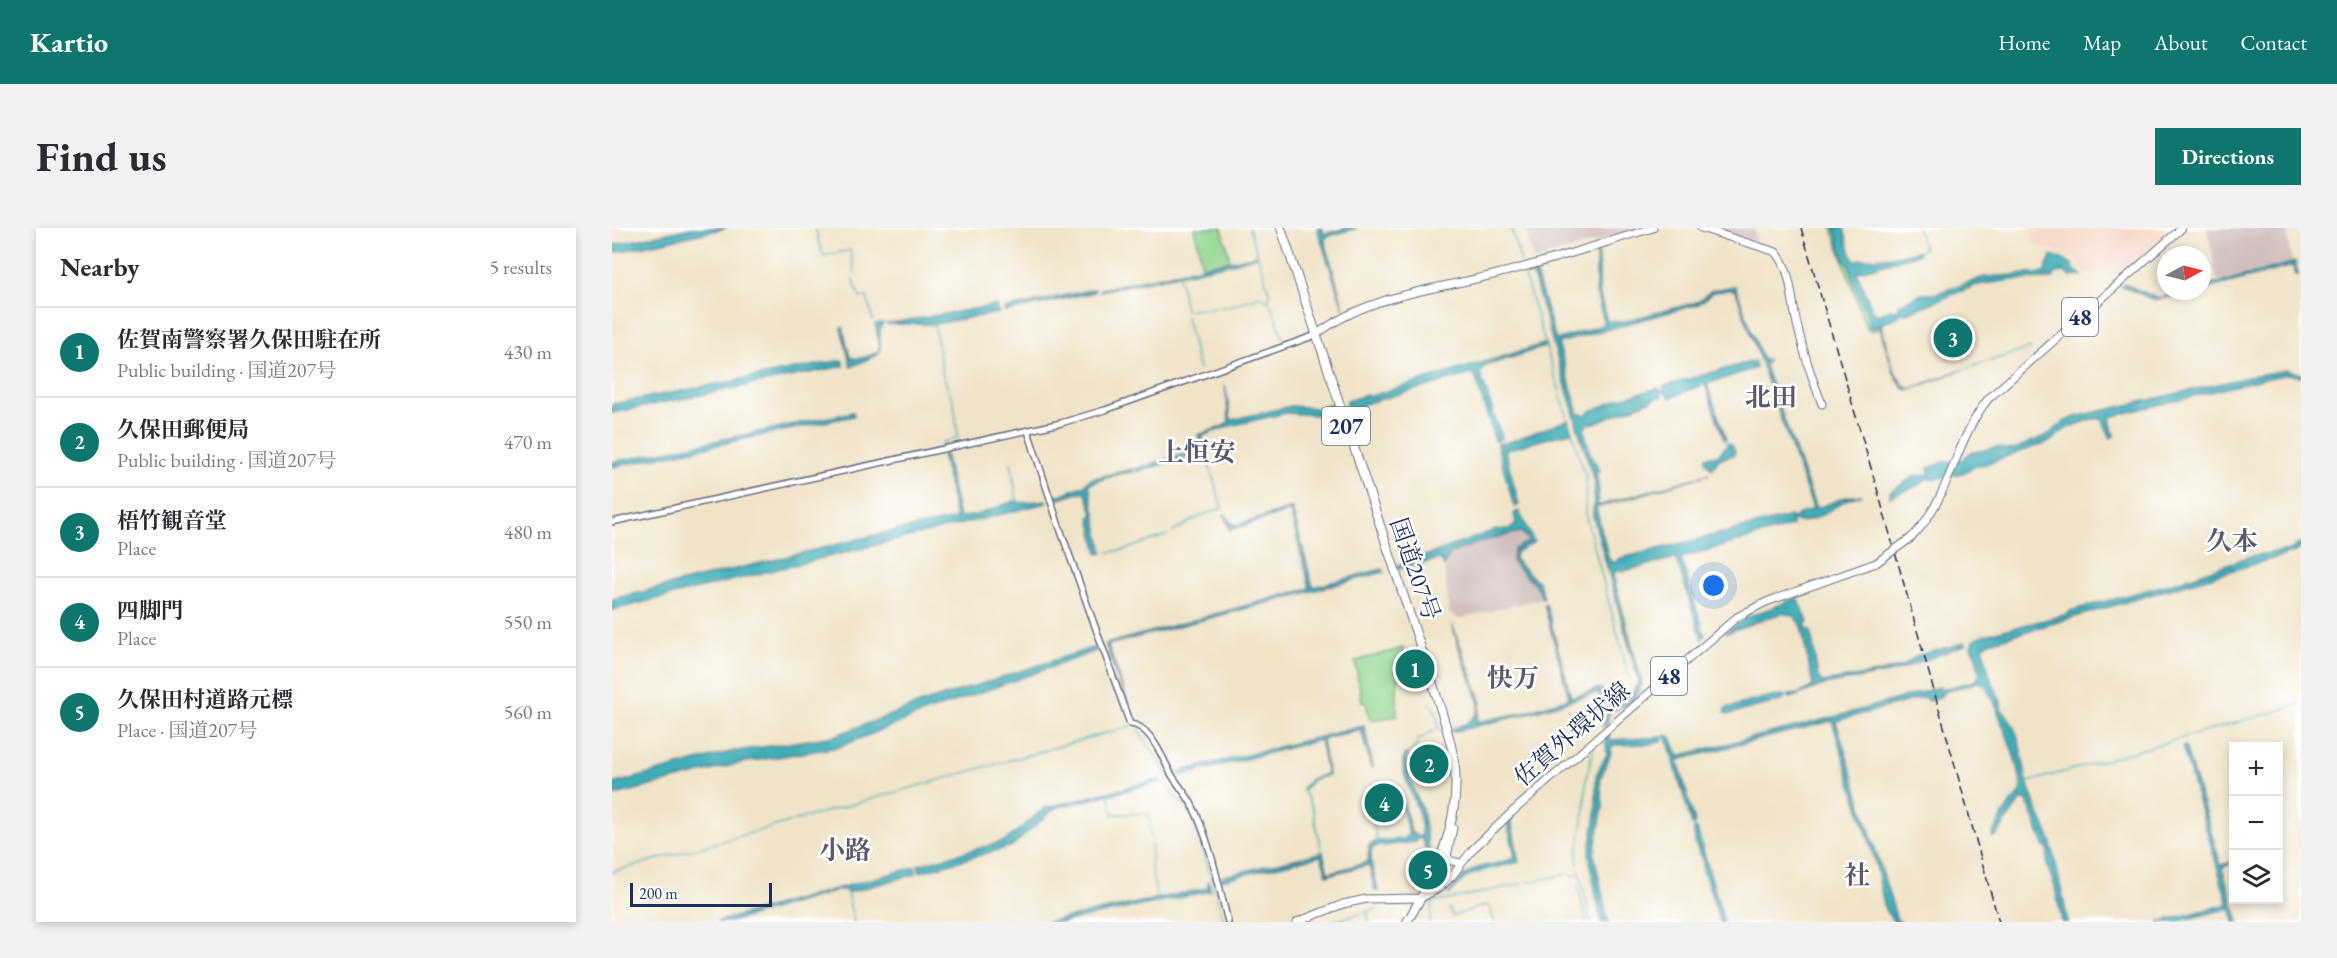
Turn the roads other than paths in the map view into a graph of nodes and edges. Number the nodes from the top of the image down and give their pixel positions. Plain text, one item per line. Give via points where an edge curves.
1 (1281, 228) edge
2 (1653, 228) edge
3 (1701, 228) edge
4 (2182, 228) edge
5 (1316, 335) junction
6 (1822, 404) dead end
7 (1028, 431) junction
8 (612, 522) edge
9 (1454, 813) junction
10 (1461, 862) junction
11 (1421, 898) junction
12 (1228, 922) edge
13 (1297, 922) edge
14 (1407, 922) edge

1 - 5 highway, 国道207号 / 207
2 - 5 main road via 1365,307
3 - 6 main road via 1776,252 1784,261 1797,327
4 - 10 main road, 佐賀外環状線 / 48, bridge via 1989,398 1968,428 1930,517 1911,538 1876,563 1766,602 1737,617 1520,805
5 - 7 street via 1105,410
5 - 9 highway, 国道207号 / 207 via 1449,736 1455,769
7 - 8 street
7 - 12 street via 1130,724 1141,727 1153,742 1190,802
9 - 10 main road via 1447,856 1451,861
9 - 11 highway, 国道207号 / 207 via 1445,845
10 - 11 main road, 佐賀外環状線 / 48 via 1440,888
11 - 13 main road via 1366,899
11 - 14 highway, 国道207号 / 207

